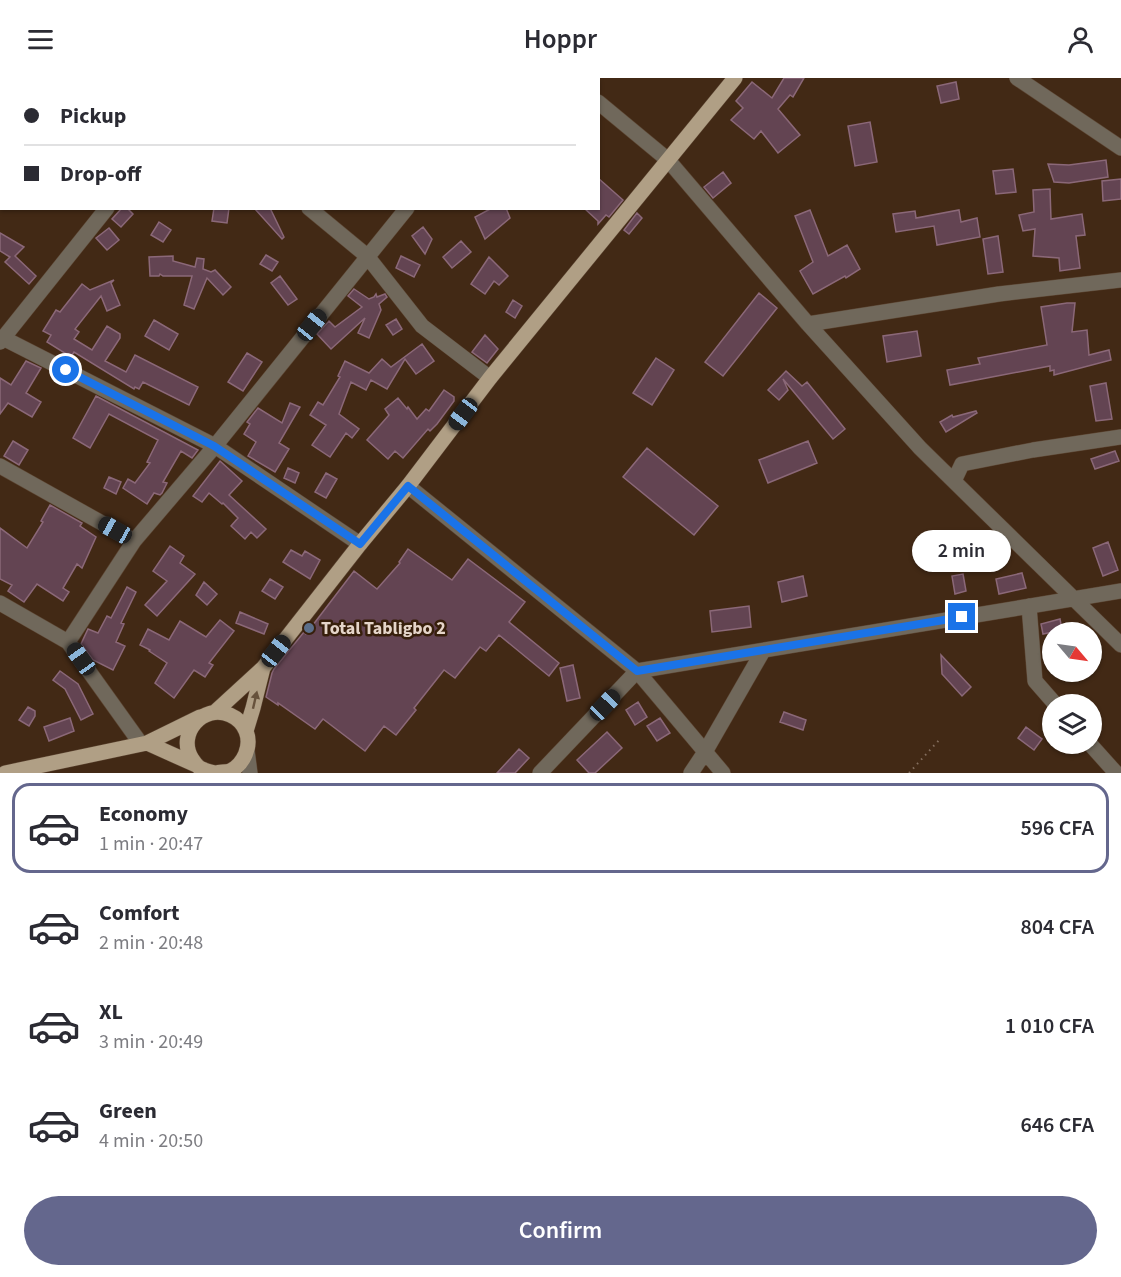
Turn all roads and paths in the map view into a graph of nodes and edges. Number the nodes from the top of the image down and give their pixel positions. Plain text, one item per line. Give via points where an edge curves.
1 (735, 78) edge
2 (1017, 78) edge
3 (600, 104) edge
4 (1121, 148) edge
5 (668, 160) junction
6 (105, 210) edge
7 (311, 210) edge
8 (405, 210) edge
9 (367, 256) junction
10 (1121, 280) edge
11 (808, 324) junction
12 (1, 340) edge
13 (490, 378) junction
14 (1121, 437) edge
15 (214, 446) junction
16 (0, 466) edge
17 (954, 481) junction
18 (408, 486) junction
19 (134, 541) junction
20 (360, 544) junction
21 (1121, 591) edge
22 (1073, 599) junction
23 (0, 603) edge
24 (1029, 606) junction
25 (68, 642) junction
26 (1121, 645) edge
27 (763, 651) junction
28 (262, 668) junction
29 (637, 671) junction
30 (1046, 694) edge
31 (215, 712) junction
32 (200, 717) junction
33 (246, 731) junction
34 (940, 739) dead end
35 (144, 743) junction
36 (247, 750) junction
37 (705, 752) junction
38 (1096, 754) edge
39 (1106, 769) edge
40 (207, 771) edge
41 (5, 773) edge
42 (250, 773) edge
43 (540, 773) edge
44 (691, 773) edge
45 (723, 773) edge
46 (909, 773) edge

1 - 5 main road
2 - 4 street
3 - 5 street
5 - 11 street
5 - 13 main road
6 - 12 street
7 - 9 street
8 - 9 street
9 - 13 street via 423,326
9 - 15 street
10 - 11 street via 999,294
11 - 17 street
12 - 15 street
13 - 18 main road
14 - 17 street via 962,464
15 - 19 street
15 - 20 street
16 - 19 street
17 - 22 street
18 - 20 main road
18 - 29 street
19 - 25 street
20 - 28 main road
21 - 22 street
22 - 24 street
22 - 26 street
23 - 25 street
24 - 27 street
24 - 30 street via 1035,681
25 - 35 street
27 - 29 street
27 - 37 street
28 - 31 main road
33 -> 28 main road
29 - 37 street
29 - 43 street
31 - 32 main road
31 - 33 main road via 234,717
32 - 35 main road
32 - 40 main road via 187,740 189,753
33 - 36 main road
34 - 46 path
35 - 40 main road
35 - 41 main road
36 - 40 main road via 230,771
36 - 42 street
37 - 44 street
37 - 45 street
38 - 39 street

